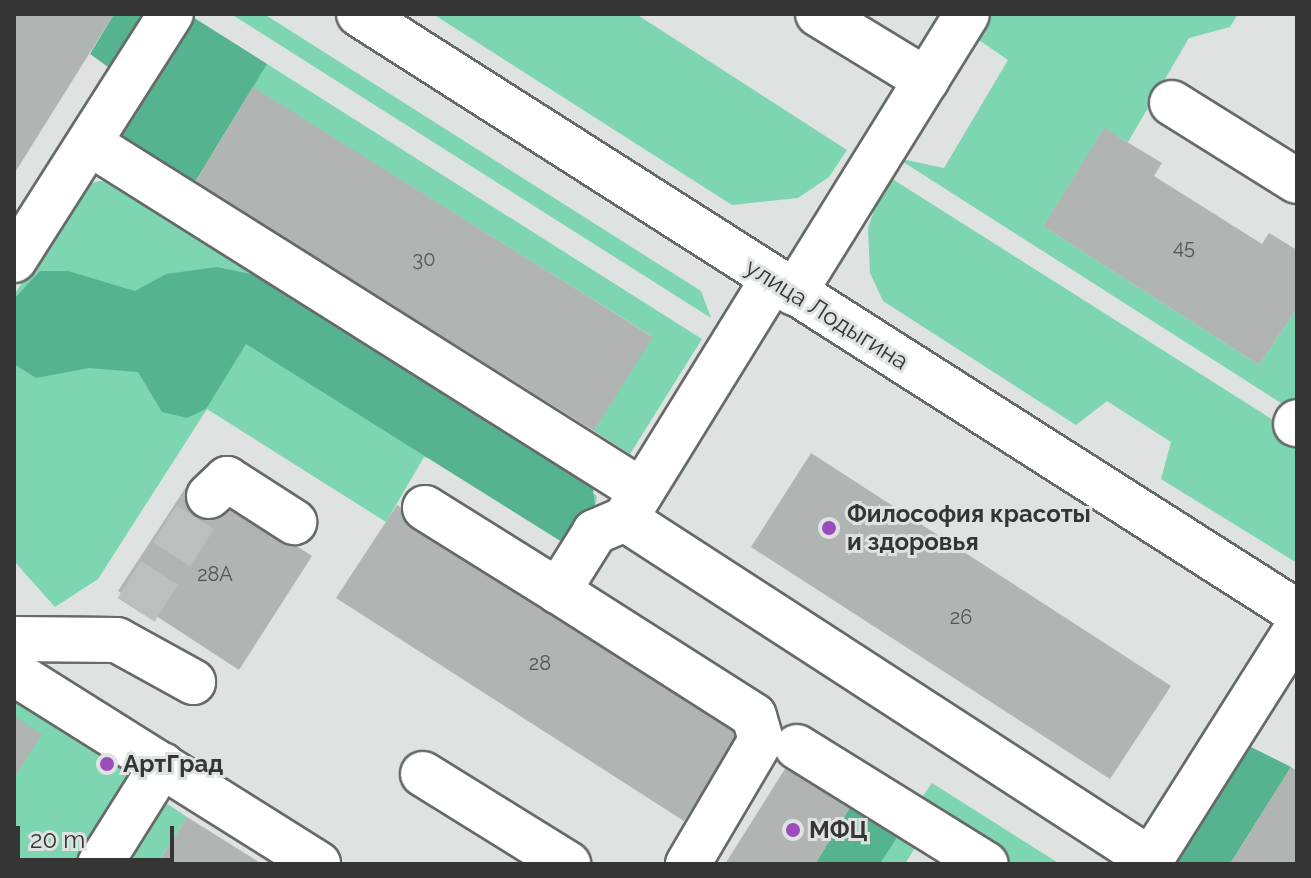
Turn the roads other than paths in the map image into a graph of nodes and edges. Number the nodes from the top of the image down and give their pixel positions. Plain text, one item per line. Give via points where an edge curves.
1 (171, 14) edge
2 (359, 14) edge
3 (818, 14) edge
4 (967, 14) edge
5 (926, 80) junction
6 (1172, 103) dead end
7 (89, 143) junction
8 (1297, 181) edge
9 (14, 260) edge
10 (784, 286) junction
11 (209, 496) tunnel mouth
12 (633, 505) junction
13 (425, 508) dead end
14 (294, 522) dead end
15 (558, 591) junction
16 (1297, 612) edge
17 (1297, 628) edge
18 (14, 639) edge
19 (14, 673) edge
20 (193, 682) dead end
21 (797, 747) dead end
22 (162, 765) junction
23 (423, 774) dead end
24 (1150, 862) edge
25 (100, 864) edge
26 (318, 864) edge
27 (568, 864) edge
28 (688, 864) edge
29 (986, 864) edge

1 - 7 main road
2 - 10 main road, улица Лодыгина
3 - 5 main road
4 - 5 main road
5 - 10 main road
6 - 8 main road
7 - 9 main road
7 - 12 main road
10 - 12 main road
10 - 16 main road, улица Лодыгина
11 - 14 main road via 227,479
12 - 15 main road via 595,532
12 - 24 main road
13 - 15 main road
15 - 28 main road via 754,716 761,740 752,763
17 - 24 main road
18 - 20 main road via 126,625
19 - 22 main road
21 - 29 main road
22 - 25 main road
22 - 26 main road
23 - 27 main road

